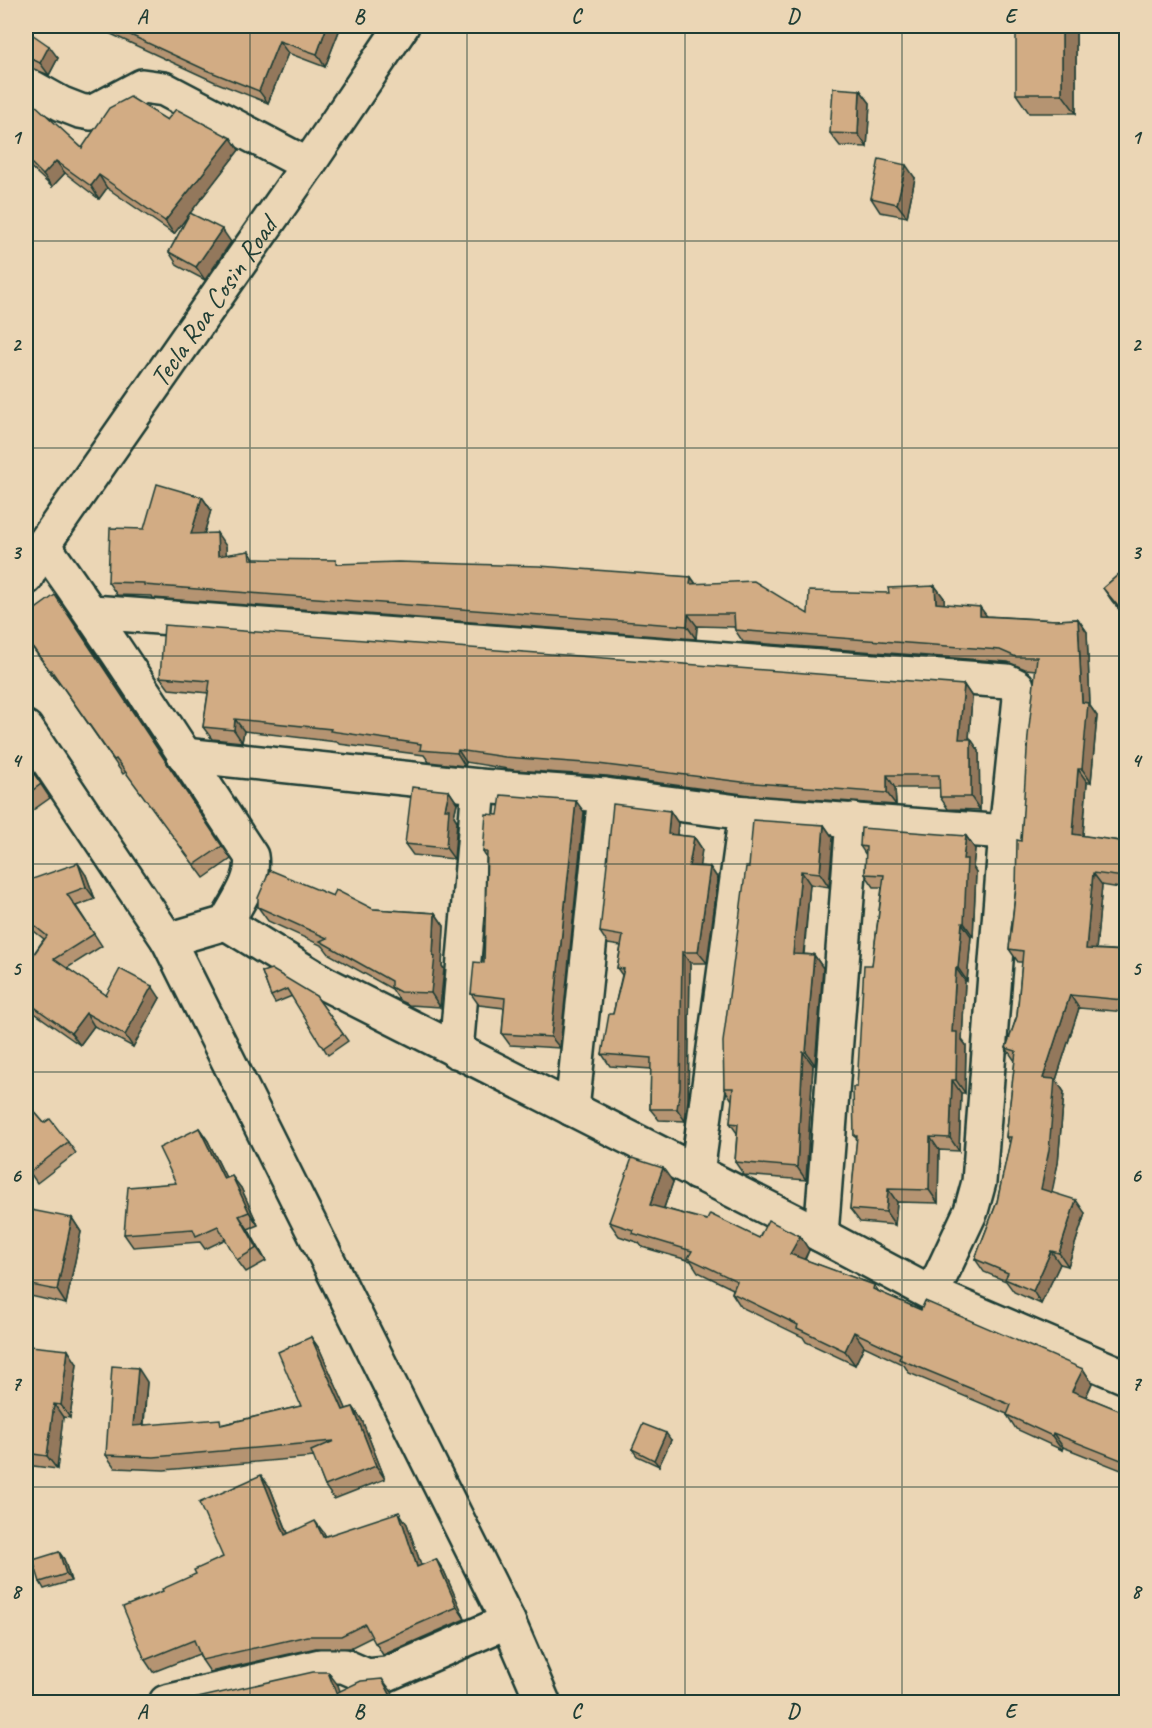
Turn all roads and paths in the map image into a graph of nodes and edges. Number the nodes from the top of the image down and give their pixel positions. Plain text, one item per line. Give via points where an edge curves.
1 (402, 26) edge
2 (26, 84) edge
3 (308, 165) junction
4 (43, 545) junction
5 (26, 578) edge
6 (92, 612) junction
7 (26, 728) edge
8 (184, 755) junction
9 (479, 786) junction
10 (604, 795) junction
11 (746, 813) junction
12 (853, 820) junction
13 (1006, 832) junction
14 (226, 923) junction
15 (168, 940) junction
16 (456, 1051) junction
17 (572, 1109) junction
18 (697, 1173) junction
19 (821, 1235) junction
20 (932, 1294) junction
21 (1126, 1377) edge
22 (508, 1621) junction
23 (166, 1702) edge
24 (543, 1702) edge

1 - 3 street, Tecla Roa Cosin Road
2 - 3 street via 62,104 91,112 142,86 164,89
3 - 4 street, Tecla Roa Cosin Road
4 - 5 street, Tecla Roa Cosin Road
4 - 6 street
6 - 8 street
6 - 13 street via 1007,681 1017,686 1020,698
7 - 15 street
8 - 9 street
8 - 14 street via 251,856 253,868
9 - 10 street
9 - 16 street
10 - 11 street
10 - 17 street
11 - 12 street
11 - 18 street
12 - 13 street
12 - 19 street
13 - 20 street via 979,1182 971,1211
14 - 15 street
14 - 16 street via 324,983
15 - 22 street
16 - 17 street
17 - 18 street
18 - 19 street
19 - 20 street
20 - 21 street
22 - 23 street via 387,1674 368,1676 344,1666 320,1666
22 - 24 street

